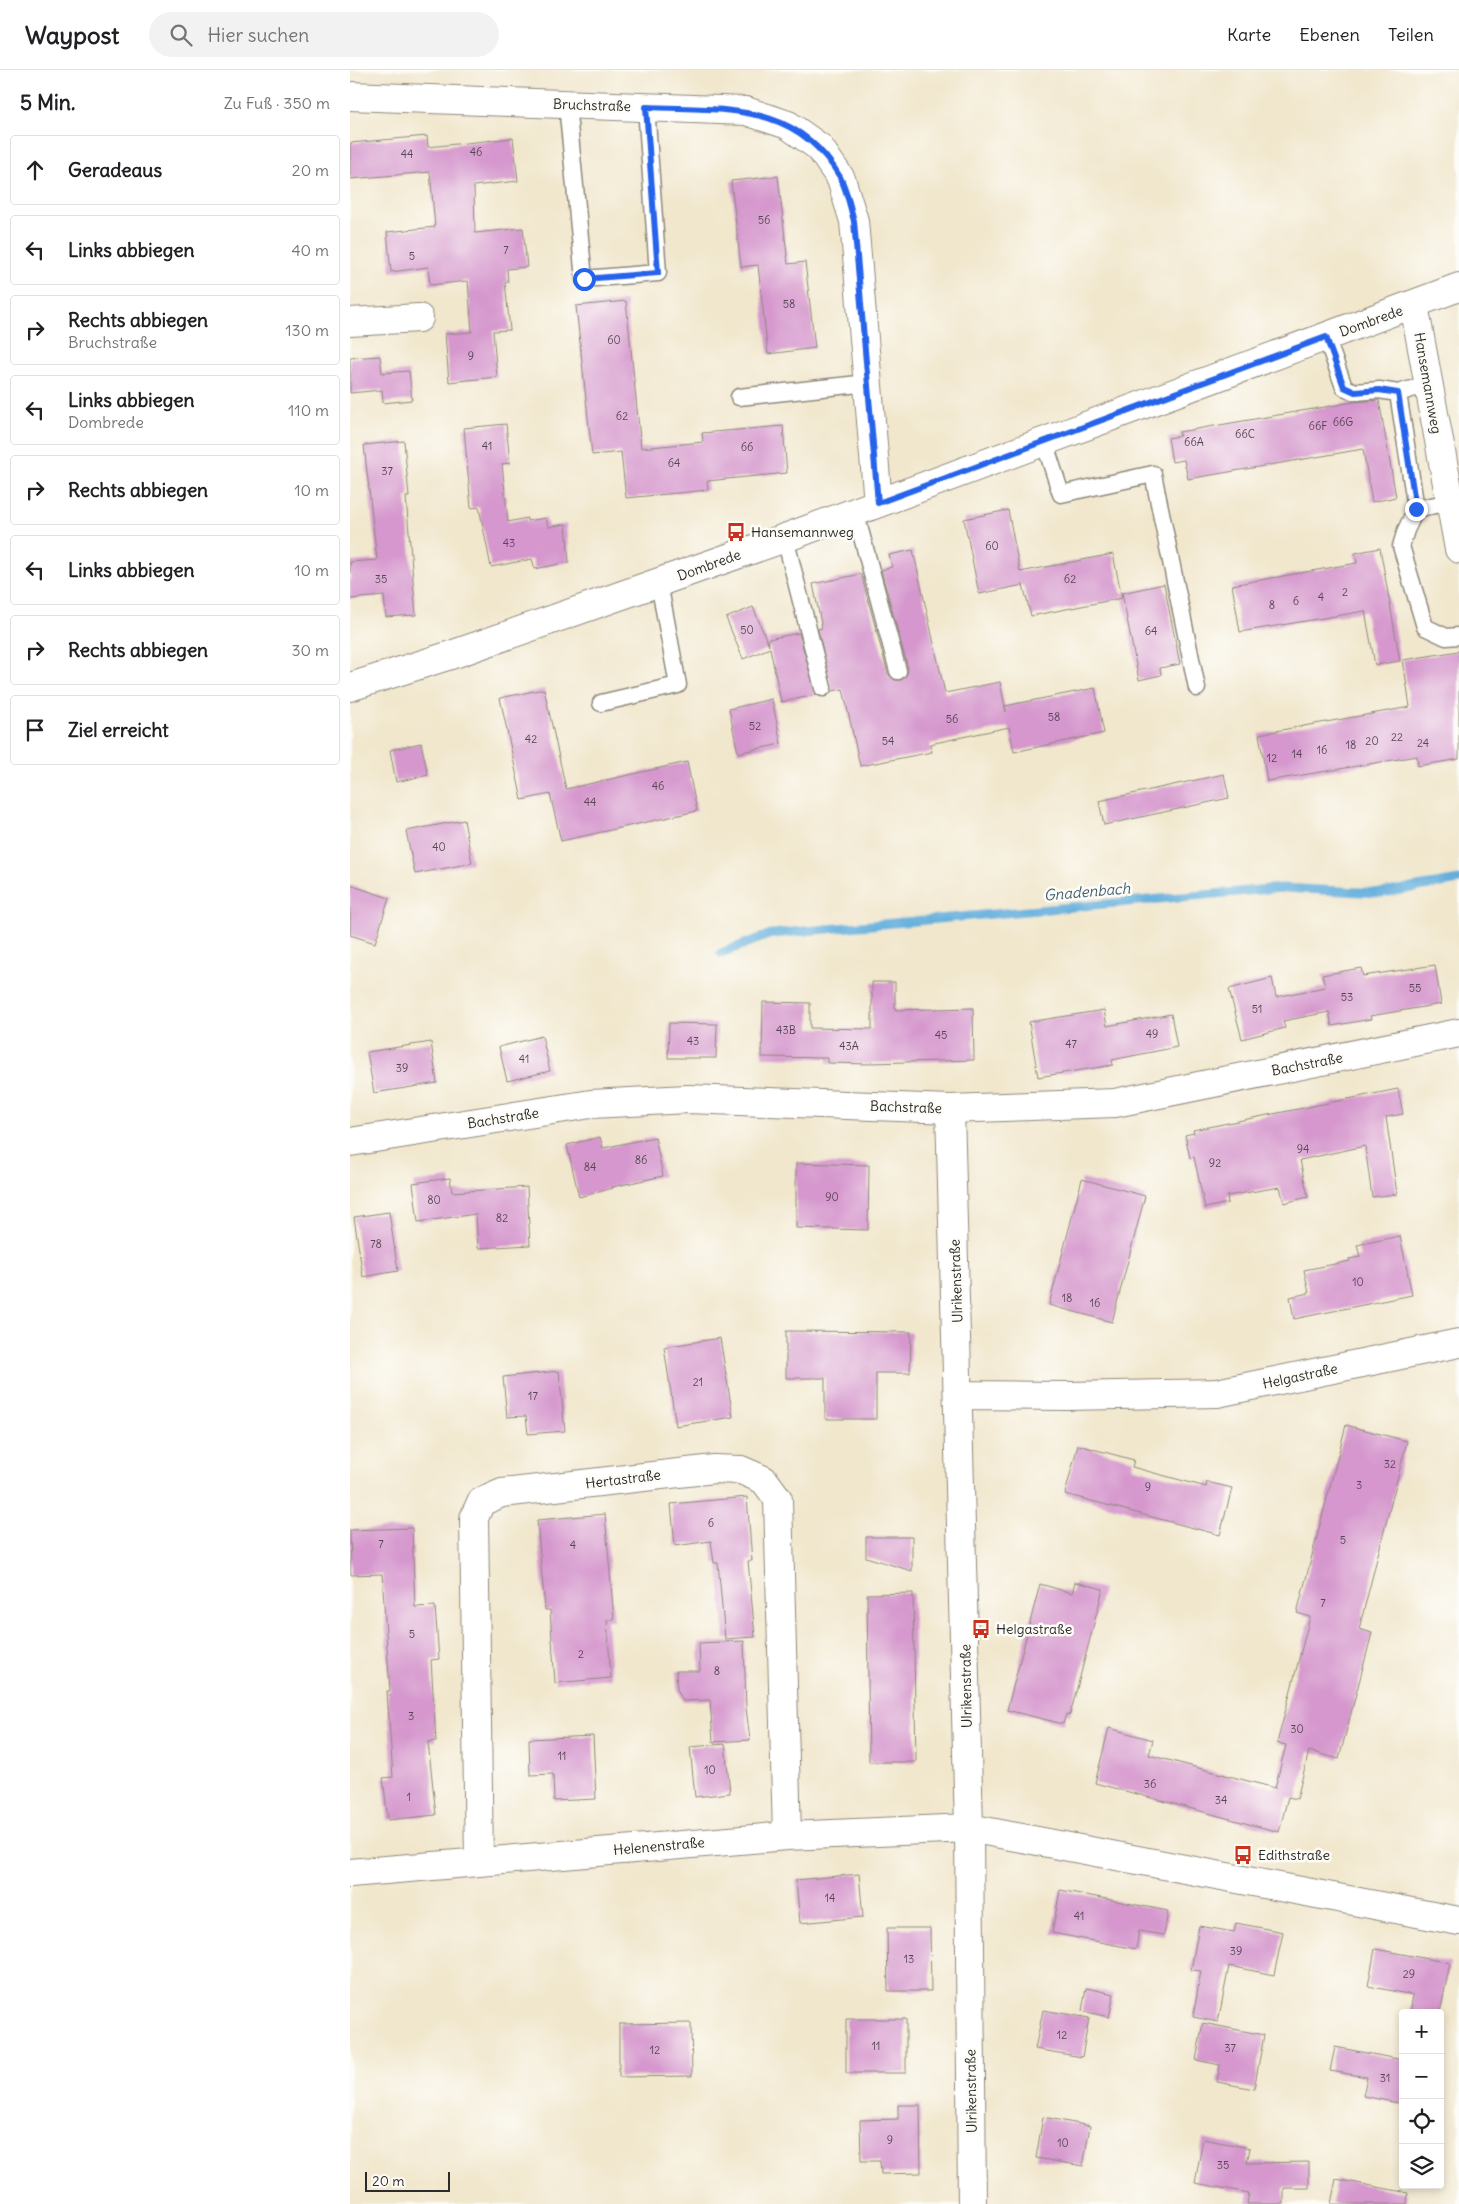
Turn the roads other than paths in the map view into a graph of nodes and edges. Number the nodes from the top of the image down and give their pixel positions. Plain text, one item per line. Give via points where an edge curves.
1 (350, 96) edge
2 (567, 104) junction
3 (646, 107) junction
4 (1459, 287) edge
5 (1414, 305) junction
6 (419, 318) dead end
7 (350, 322) edge
8 (1326, 337) junction
9 (868, 383) junction
10 (1428, 384) junction
11 (1398, 393) junction
12 (739, 397) dead end
13 (1044, 441) junction
14 (1450, 502) junction
15 (867, 507) junction
16 (1416, 509) junction
17 (785, 538) junction
18 (1459, 548) edge
19 (659, 583) junction
20 (1459, 636) edge
21 (898, 671) dead end
22 (350, 687) edge
23 (823, 688) dead end
24 (1197, 688) dead end
25 (601, 703) dead end
26 (1459, 1033) edge
27 (950, 1108) junction
28 (350, 1142) edge
29 (1459, 1343) edge
30 (959, 1395) junction
31 (969, 1828) junction
32 (787, 1836) junction
33 (479, 1861) junction
34 (350, 1873) edge
35 (1459, 1921) edge
36 (972, 2204) edge

1 - 2 street, Bruchstraße
2 - 3 street, Bruchstraße
2 - 3 lane via 584,279 658,273
3 - 9 street, Bruchstraße via 746,112 788,125 819,147 841,179 854,221
4 - 5 street, Dombrede
5 - 8 street, Dombrede
5 - 10 street, Hansemannweg
6 - 7 street
8 - 11 lane via 1344,387 1355,392 1379,390
8 - 13 street, Dombrede
9 - 12 lane
9 - 15 street, Bruchstraße
10 - 11 lane
10 - 14 street, Hansemannweg
11 - 16 lane
13 - 15 street, Dombrede
13 - 24 lane via 1062,494 1153,474
14 - 16 lane
14 - 18 street, Hansemannweg
15 - 17 street, Dombrede
15 - 21 lane
16 - 20 lane via 1401,546 1425,627 1446,637
17 - 19 street, Dombrede
17 - 23 lane
19 - 22 street, Dombrede
19 - 25 lane via 678,685
26 - 27 street, Bachstraße via 1115,1103
27 - 28 street, Bachstraße via 688,1099 592,1104
27 - 30 street, Ulrikenstraße
29 - 30 street, Helgastraße via 1217,1393
30 - 31 street, Ulrikenstraße
31 - 32 street, Helenenstraße
31 - 35 street
31 - 36 street, Ulrikenstraße
32 - 33 street, Helenenstraße
32 - 33 street, Hertastraße via 778,1499 764,1480 741,1470 714,1468 502,1493 481,1502 474,1518
33 - 34 street, Helenenstraße

